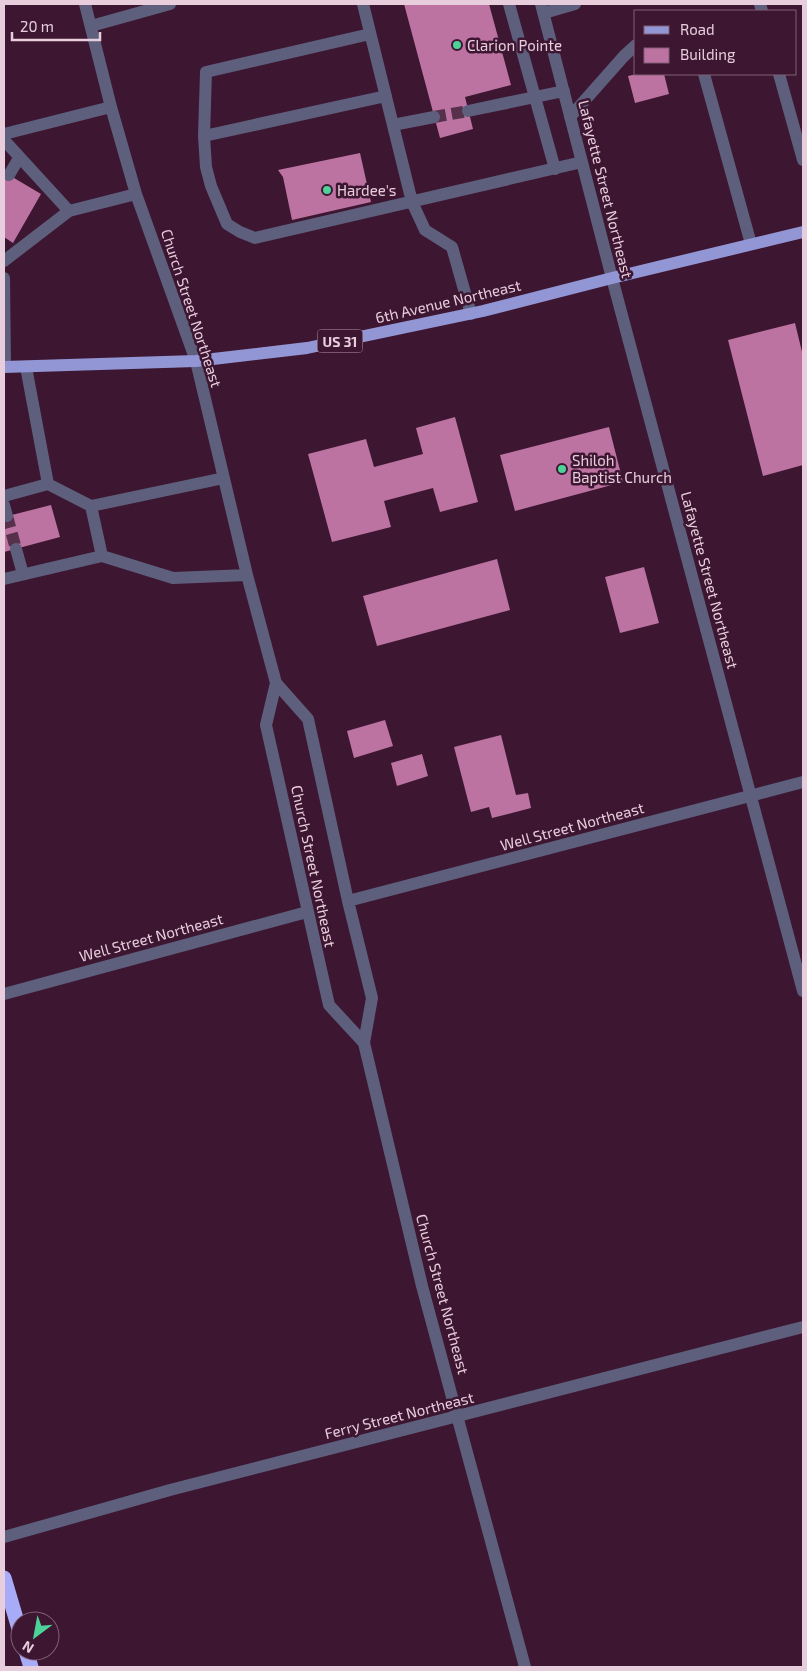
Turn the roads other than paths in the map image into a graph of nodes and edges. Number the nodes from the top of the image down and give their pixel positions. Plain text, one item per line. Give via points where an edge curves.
1 (85, 4) edge
2 (170, 4) edge
3 (363, 4) edge
4 (509, 4) edge
5 (575, 4) edge
6 (543, 8) edge
7 (91, 26) junction
8 (370, 34) junction
9 (634, 47) edge
10 (704, 75) edge
11 (780, 75) edge
12 (564, 91) junction
13 (386, 96) junction
14 (534, 96) junction
15 (111, 107) junction
16 (468, 111) tunnel mouth
17 (570, 117) junction
18 (434, 118) tunnel mouth
19 (393, 125) junction
20 (4, 134) edge
21 (204, 136) junction
22 (4, 140) edge
23 (19, 158) junction
24 (803, 160) edge
25 (582, 162) junction
26 (554, 169) junction
27 (9, 175) dead end
28 (136, 194) junction
29 (412, 202) junction
30 (69, 211) junction
31 (803, 232) edge
32 (751, 244) junction
33 (4, 261) edge
34 (4, 278) edge
35 (612, 278) junction
36 (471, 314) junction
37 (196, 361) junction
38 (4, 367) edge
39 (26, 367) junction
40 (224, 478) junction
41 (48, 484) junction
42 (4, 496) edge
43 (91, 506) junction
44 (16, 549) tunnel mouth
45 (102, 556) junction
46 (23, 574) junction
47 (247, 574) junction
48 (4, 579) edge
49 (276, 683) junction
50 (803, 782) edge
51 (752, 796) junction
52 (348, 901) junction
53 (307, 912) junction
54 (803, 990) edge
55 (4, 994) edge
56 (364, 1043) junction
57 (803, 1327) edge
58 (459, 1417) junction
59 (4, 1537) edge
60 (4, 1578) edge
61 (14, 1611) edge
62 (525, 1667) edge

1 - 7 street, Church Street Northeast
2 - 7 street
3 - 8 street
4 - 14 street
5 - 6 street
6 - 12 street, Lafayette Street Northeast
7 - 15 street, Church Street Northeast
8 - 13 street
8 - 21 street via 206,72
9 - 17 street
10 - 32 street
11 - 24 street
12 - 14 street
12 - 17 street, Lafayette Street Northeast
13 - 19 street
13 - 21 street
14 - 16 street
14 - 26 street
15 - 20 street
15 - 28 street, Church Street Northeast
17 - 25 street, Lafayette Street Northeast
18 - 19 street
19 - 29 street
21 - 29 street via 211,186 227,224 255,238
22 - 23 street
23 - 27 street
23 - 30 street
25 - 26 street
25 - 35 street, Lafayette Street Northeast
26 - 29 street
28 - 30 street
28 - 37 street, Church Street Northeast
29 - 36 street via 425,230 452,247
30 - 33 street
31 - 32 main road, 6th Avenue Northeast / US 31
32 - 35 main road, 6th Avenue Northeast / US 31
34 - 38 street
35 - 36 main road, 6th Avenue Northeast / US 31
35 - 51 street, Lafayette Street Northeast
36 - 37 main road, 6th Avenue Northeast / US 31 via 307,348
37 - 39 main road, 6th Avenue Northeast / US 31
37 - 40 street, Church Street Northeast
38 - 39 main road, 6th Avenue Northeast / US 31
39 - 41 street
40 - 43 street
40 - 47 street, Church Street Northeast
41 - 42 street
41 - 43 street
43 - 45 street
44 - 46 street
45 - 46 street
45 - 47 street via 173,578
46 - 48 street
47 - 49 street, Church Street Northeast
49 - 52 street, Church Street Northeast via 308,718
49 - 53 street, Church Street Northeast via 266,725
50 - 51 street, Well Street Northeast
51 - 52 street, Well Street Northeast
51 - 54 street, Lafayette Street Northeast
52 - 56 street, Church Street Northeast via 372,998
53 - 55 street, Well Street Northeast
53 - 56 street, Church Street Northeast via 329,1005
56 - 58 street, Church Street Northeast via 422,1286
57 - 58 street, Ferry Street Northeast
58 - 59 street, Ferry Street Northeast
58 - 62 street, Church Street Northeast
60 - 61 highway

